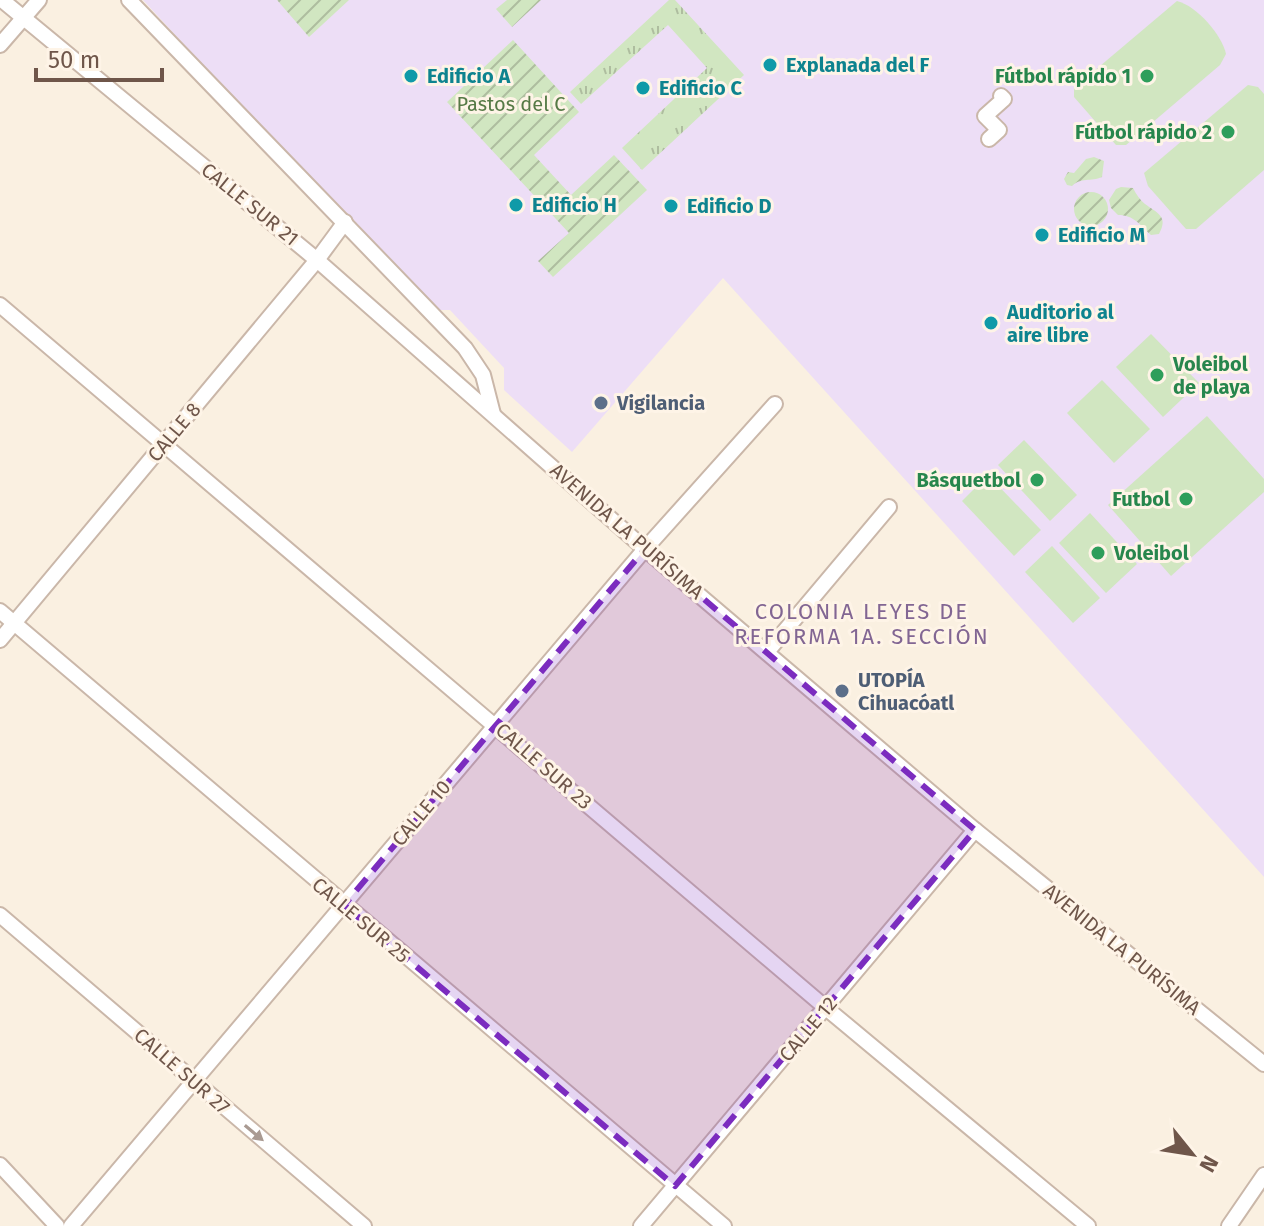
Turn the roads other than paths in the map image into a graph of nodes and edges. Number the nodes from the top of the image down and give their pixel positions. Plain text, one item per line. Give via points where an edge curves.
1 (2, 0) edge
2 (39, 0) edge
3 (129, 0) edge
4 (24, 18) junction
5 (0, 45) edge
6 (1001, 96) dead end
7 (989, 139) dead end
8 (345, 222) junction
9 (317, 260) junction
10 (0, 305) edge
11 (775, 404) dead end
12 (493, 414) junction
13 (164, 444) junction
14 (889, 507) dead end
15 (645, 549) junction
16 (0, 611) edge
17 (15, 623) junction
18 (0, 640) edge
19 (767, 652) junction
20 (496, 724) junction
21 (975, 830) junction
22 (344, 905) junction
23 (0, 915) edge
24 (826, 1008) junction
25 (1264, 1064) edge
26 (195, 1083) junction
27 (0, 1165) edge
28 (1264, 1175) edge
29 (675, 1186) junction
30 (57, 1226) edge
31 (71, 1226) edge
32 (364, 1226) edge
33 (641, 1226) edge
34 (724, 1226) edge
35 (1088, 1226) edge
36 (1229, 1226) edge

1 - 4 street, CALLE SUR 21
2 - 4 street
3 - 8 street
4 - 5 street
4 - 9 street, CALLE SUR 21
6 - 7 street via 1004,99 985,116 999,130
8 - 9 street, CALLE 8
8 - 12 street via 465,348 483,375
9 - 12 street, CALLE SUR 21
9 - 13 street, CALLE 8
10 - 13 street, CALLE SUR 23
11 - 15 street, CALLE 10
12 - 15 street, AVENIDA LA PURÍSIMA
13 - 17 street, CALLE 8
13 - 20 street, CALLE SUR 23
14 - 19 street
15 - 19 street, AVENIDA LA PURÍSIMA
15 - 20 street, CALLE 10
16 - 17 street, CALLE SUR 25
17 - 18 street, CALLE 8
17 - 22 street, CALLE SUR 25
19 - 21 street, AVENIDA LA PURÍSIMA
20 - 22 street, CALLE 10
20 - 24 street, CALLE SUR 23
21 - 24 street, CALLE 12
21 - 25 street, AVENIDA LA PURÍSIMA
22 - 26 street, CALLE 10
22 - 29 street, CALLE SUR 25
23 - 26 street, CALLE SUR 27
24 - 29 street, CALLE 12
24 - 35 street, CALLE SUR 23
26 - 31 street, CALLE 10
26 -> 32 street, CALLE SUR 27
27 - 30 street
28 - 36 street
29 - 33 street, CALLE 12
29 - 34 street, CALLE SUR 25

